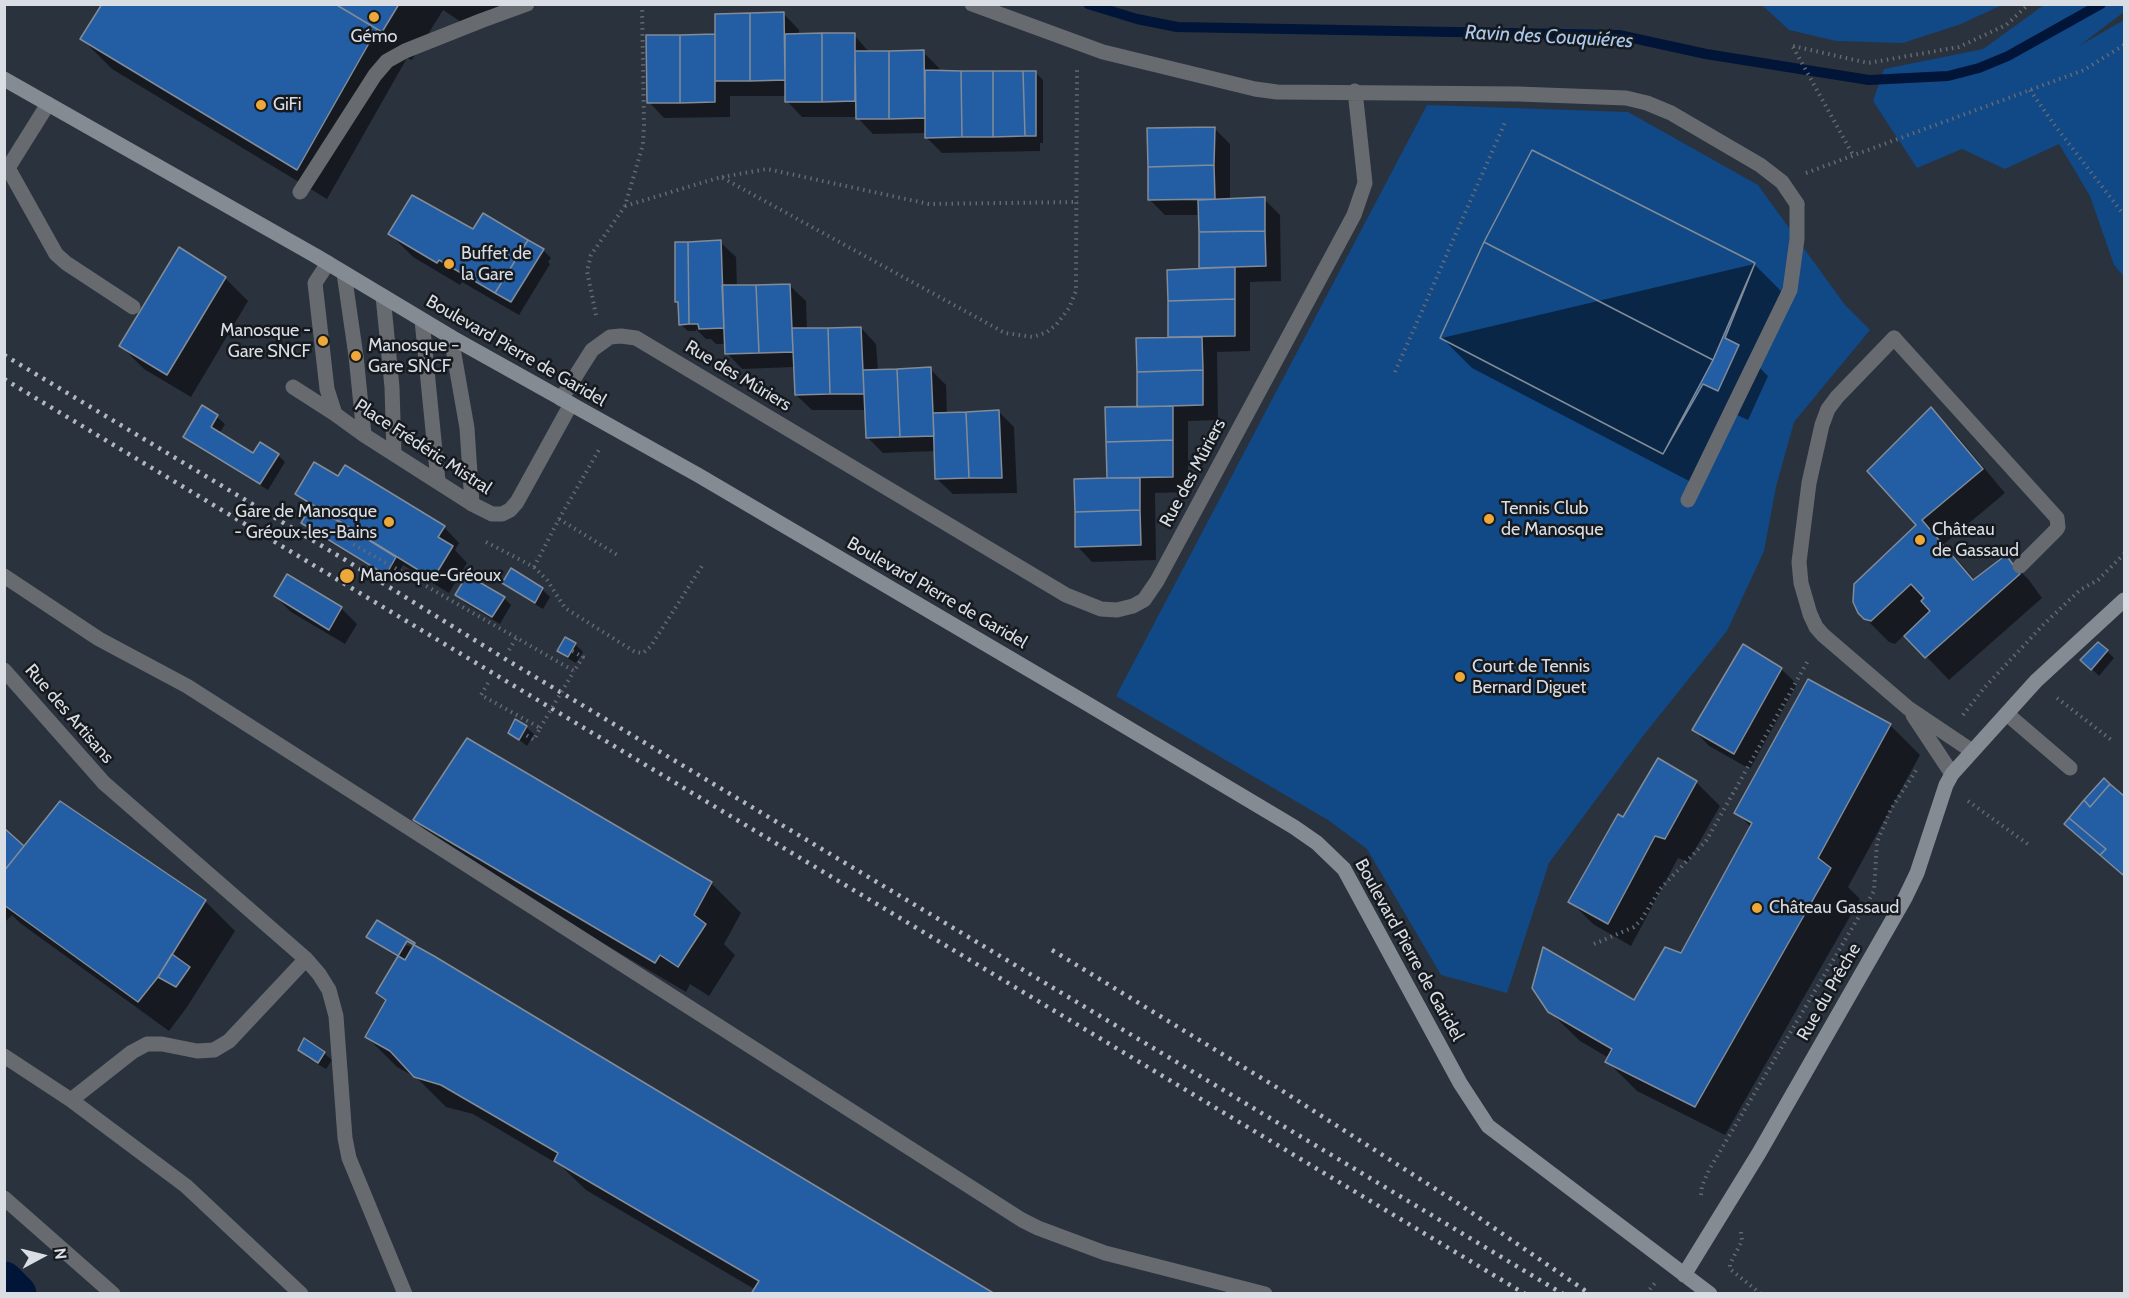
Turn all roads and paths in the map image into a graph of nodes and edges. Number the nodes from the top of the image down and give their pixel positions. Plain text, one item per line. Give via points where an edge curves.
1 (527, 4) edge
2 (642, 4) edge
3 (972, 4) edge
4 (2029, 4) edge
5 (1077, 43) junction
6 (2124, 45) edge
7 (4, 79) edge
8 (2030, 90) junction
9 (1355, 91) junction
10 (1518, 94) junction
11 (48, 104) junction
12 (1853, 156) junction
13 (6, 168) edge
14 (722, 177) junction
15 (1782, 182) junction
16 (300, 192) dead end
17 (1078, 202) junction
18 (625, 206) junction
19 (2124, 215) edge
20 (328, 263) junction
21 (344, 273) junction
22 (383, 296) junction
23 (133, 307) dead end
24 (422, 320) junction
25 (451, 337) junction
26 (602, 342) junction
27 (1395, 372) dead end
28 (293, 387) dead end
29 (566, 401) junction
30 (335, 414) junction
31 (364, 435) junction
32 (603, 442) dead end
33 (394, 454) junction
34 (438, 481) junction
35 (1688, 500) dead end
36 (472, 504) junction
37 (559, 519) junction
38 (359, 534) dead end
39 (485, 541) dead end
40 (2124, 554) edge
41 (619, 556) dead end
42 (702, 566) dead end
43 (2020, 566) dead end
44 (534, 567) junction
45 (4, 576) edge
46 (2123, 605) edge
47 (1823, 634) junction
48 (517, 637) junction
49 (509, 650) dead end
50 (572, 651) dead end
51 (4, 670) edge
52 (574, 671) junction
53 (2036, 681) junction
54 (488, 683) dead end
55 (1908, 708) junction
56 (2007, 714) junction
57 (540, 728) junction
58 (523, 733) dead end
59 (1948, 734) junction
60 (2114, 742) dead end
61 (1936, 747) junction
62 (1972, 751) junction
63 (2070, 768) dead end
64 (1949, 779) junction
65 (2030, 845) dead end
66 (1594, 944) dead end
67 (306, 959) junction
68 (4, 1056) edge
69 (71, 1100) junction
70 (4, 1198) edge
71 (1703, 1205) dead end
72 (1736, 1228) dead end
73 (1684, 1275) junction
74 (1658, 1281) dead end
75 (113, 1293) edge
76 (301, 1293) edge
77 (405, 1293) edge
78 (1264, 1293) edge
79 (1646, 1293) edge
80 (1710, 1293) edge
81 (1761, 1293) edge

1 - 16 street via 387,61
2 - 18 path via 643,144
3 - 5 street
4 - 12 path via 2006,25 1959,47 1868,63 1792,46
5 - 9 street via 1256,89
5 - 17 path
6 - 8 path via 2084,70
7 - 11 street, Boulevard Pierre de Garidel
8 - 12 path
8 - 19 path
9 - 10 street
9 - 26 street, Rue des Mûriers via 1365,183 1354,215 1157,581 1144,600 1133,606 1101,609 1080,602 636,338 621,336
10 - 15 street via 1647,103 1760,165
10 - 27 path
11 - 13 street
11 - 20 street, Boulevard Pierre de Garidel
12 - 15 path
13 - 23 street via 56,254
14 - 17 path via 766,169 929,204
14 - 17 path via 1005,333 1025,337 1047,332 1056,325 1076,291
14 - 18 path
15 - 35 street via 1797,204 1790,290
18 - 26 path via 591,255 587,271
20 - 21 street, Boulevard Pierre de Garidel
20 - 30 street via 315,283 327,389
21 - 22 street, Boulevard Pierre de Garidel
21 - 31 street
22 - 24 street, Boulevard Pierre de Garidel
22 - 33 street
24 - 25 street, Boulevard Pierre de Garidel
24 - 34 street
25 - 29 street, Boulevard Pierre de Garidel
25 - 36 street via 467,428
26 - 29 street via 588,355
28 - 30 street, Place Frédéric Mistral
29 - 36 street, Place Frédéric Mistral via 518,502 502,514 492,514
29 - 73 street, Boulevard Pierre de Garidel via 1086,703 1317,843 1344,870 1460,1083 1488,1126
30 - 31 street, Place Frédéric Mistral
31 - 33 street, Place Frédéric Mistral
32 - 37 path
33 - 34 street, Place Frédéric Mistral
34 - 36 street, Place Frédéric Mistral
37 - 41 path
37 - 44 path
38 - 48 path via 353,544
39 - 44 path
40 - 59 path via 2044,624 1984,688
42 - 44 path via 643,653 635,652 565,608
43 - 47 street via 2056,530 2058,518 1894,338 1828,409 1811,471 1799,571 1810,614
45 - 78 street via 99,639 187,686 1022,1220 1105,1253
46 - 53 street, Rue du Prêche
47 - 55 street
47 - 66 path via 1706,841 1661,888 1634,927
48 - 49 path
48 - 52 path
50 - 52 path via 583,657
51 - 67 street, Rue des Artisans via 104,783
52 - 57 path, bridge
53 - 56 street, Rue du Prêche
53 - 60 path
54 - 57 path via 481,695
55 - 59 street
55 - 61 street
56 - 62 street, Rue du Prêche
56 - 63 street
57 - 58 path via 534,740
59 - 62 street
61 - 64 street
61 - 71 path via 1890,809 1876,848 1874,891 1709,1170 1700,1191
62 - 64 street, Rue du Prêche
64 - 65 path
64 - 73 street, Rue du Prêche via 1905,898
67 - 69 street via 229,1041 214,1050 197,1051 147,1044
67 - 77 street, Rue des Artisans via 329,990 336,1016 349,1158
68 - 69 street
69 - 76 street via 186,1186
70 - 75 street
72 - 81 path via 1743,1236 1730,1269
73 - 80 street, Boulevard Pierre de Garidel
74 - 79 path

